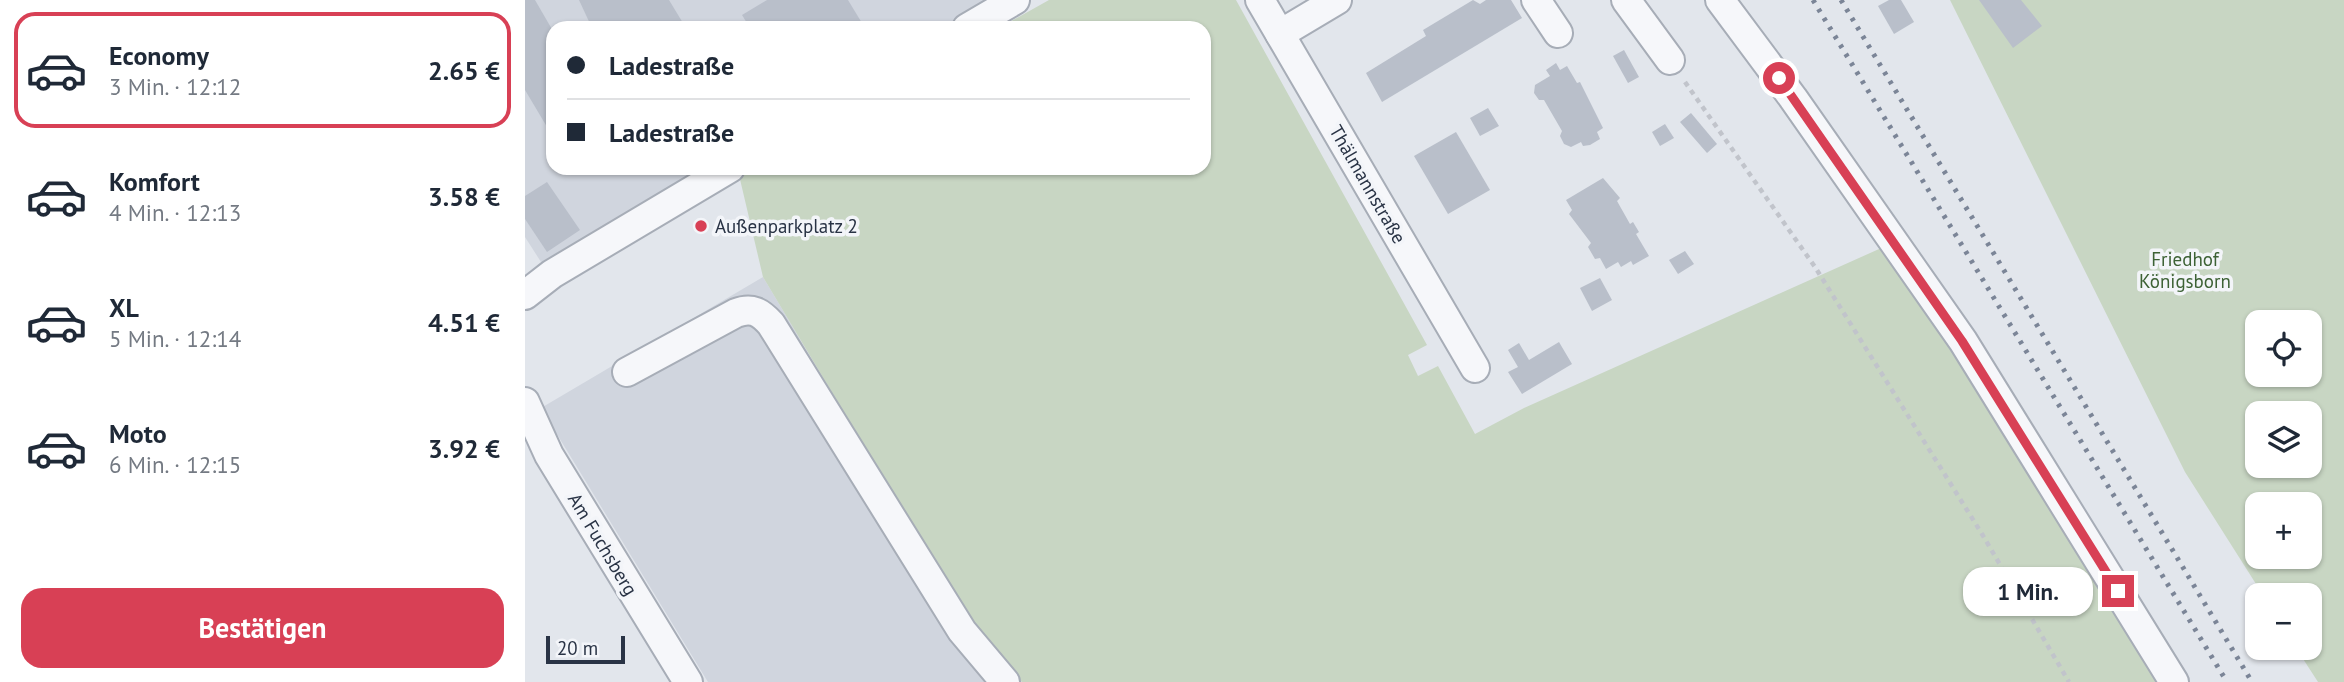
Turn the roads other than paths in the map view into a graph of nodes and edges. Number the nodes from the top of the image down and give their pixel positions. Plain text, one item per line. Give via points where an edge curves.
1 (1015, 0) edge
2 (1260, 0) edge
3 (1337, 0) edge
4 (1536, 0) edge
5 (1626, 0) edge
6 (1720, 0) edge
7 (979, 21) edge
8 (1558, 33) dead end
9 (1280, 34) junction
10 (1670, 60) road end
11 (718, 175) edge
12 (525, 295) edge
13 (1475, 368) dead end
14 (627, 372) dead end
15 (525, 402) edge
16 (688, 682) edge
17 (1005, 682) edge
18 (2174, 682) edge

1 - 7 street
2 - 9 street, Thälmannstraße
3 - 9 street
4 - 8 street
5 - 10 street
6 - 18 street via 1962,341
9 - 13 street, Thälmannstraße
11 - 12 street via 552,274
14 - 17 street via 736,313 747,309 763,315 962,631
15 - 16 street, Am Fuchsberg via 549,455

